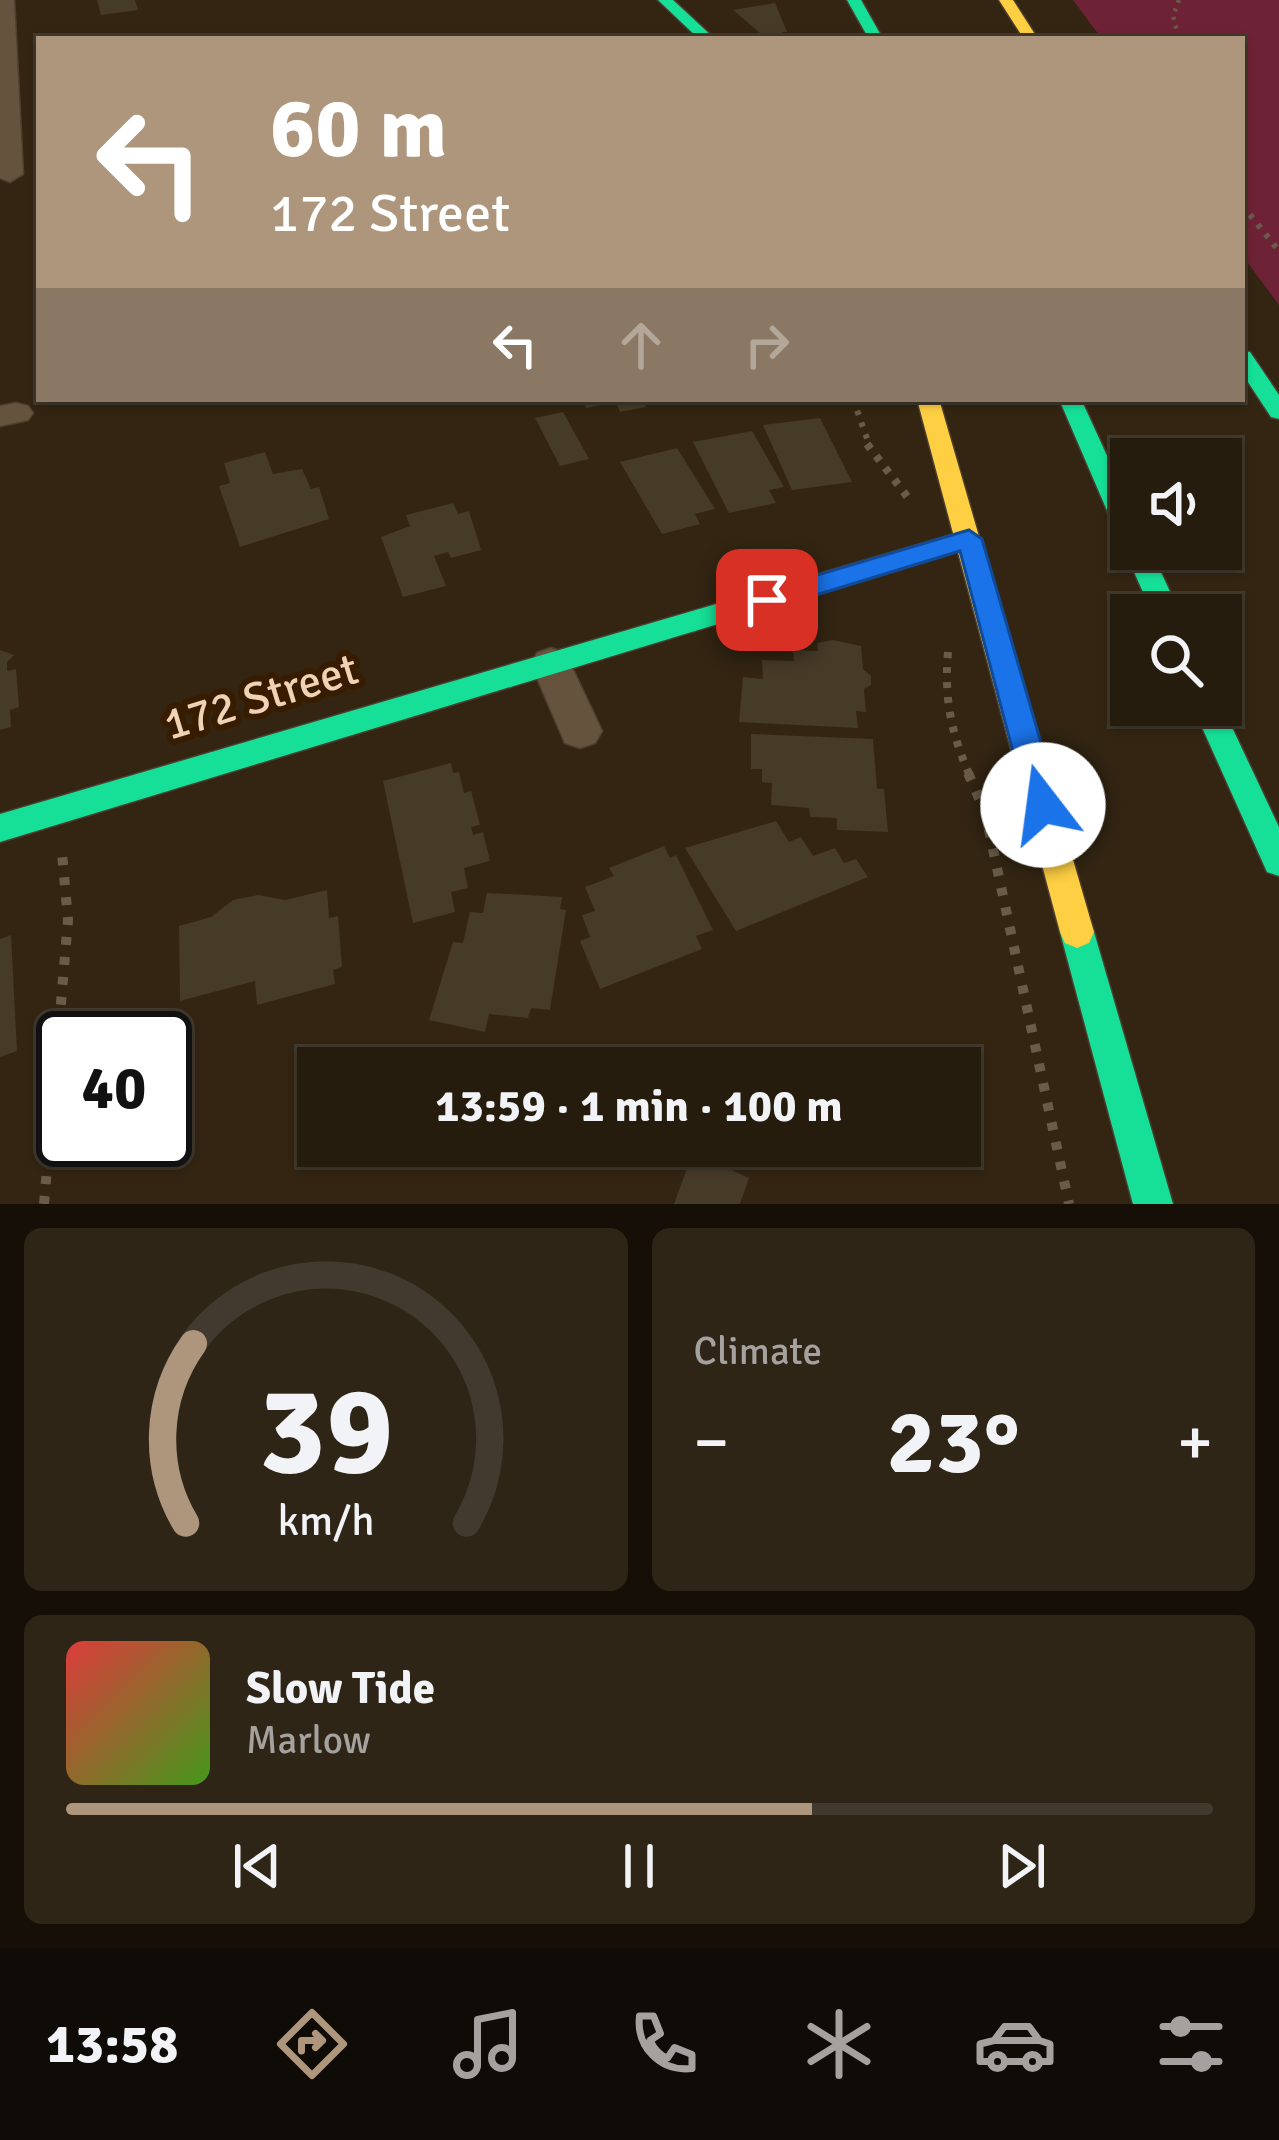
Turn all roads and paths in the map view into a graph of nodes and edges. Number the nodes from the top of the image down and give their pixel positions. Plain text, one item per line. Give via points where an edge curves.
1 (4, 0) edge
2 (665, 0) edge
3 (854, 0) edge
4 (1006, 0) edge
5 (1019, 0) edge
6 (1179, 0) edge
7 (893, 32) edge
8 (704, 36) edge
9 (1032, 36) edge
10 (1033, 36) edge
11 (1178, 36) edge
12 (36, 170) edge
13 (5, 175) edge
14 (1245, 209) edge
15 (1279, 251) edge
16 (1245, 361) edge
17 (854, 402) edge
18 (929, 402) edge
19 (1071, 402) edge
20 (1279, 412) edge
21 (1110, 489) edge
22 (914, 512) dead end
23 (969, 539) junction
24 (949, 640) dead end
25 (551, 664) junction
26 (1217, 726) edge
27 (580, 731) dead end
28 (0, 828) edge
29 (61, 846) dead end
30 (1279, 862) edge
31 (44, 1204) edge
32 (1070, 1204) edge
33 (1153, 1204) edge

1 - 13 street
2 - 8 main road
3 - 7 main road
4 - 9 main road
5 - 10 main road
6 - 11 path
12 - 13 street
14 - 15 path
16 - 20 main road
17 - 22 path via 864,440
18 - 23 main road
19 - 21 main road
23 - 25 main road, 172 Street
23 - 33 main road
24 - 32 path via 951,733 985,812
25 - 27 street
25 - 28 main road, 172 Street
26 - 30 main road
29 - 31 path via 68,920

